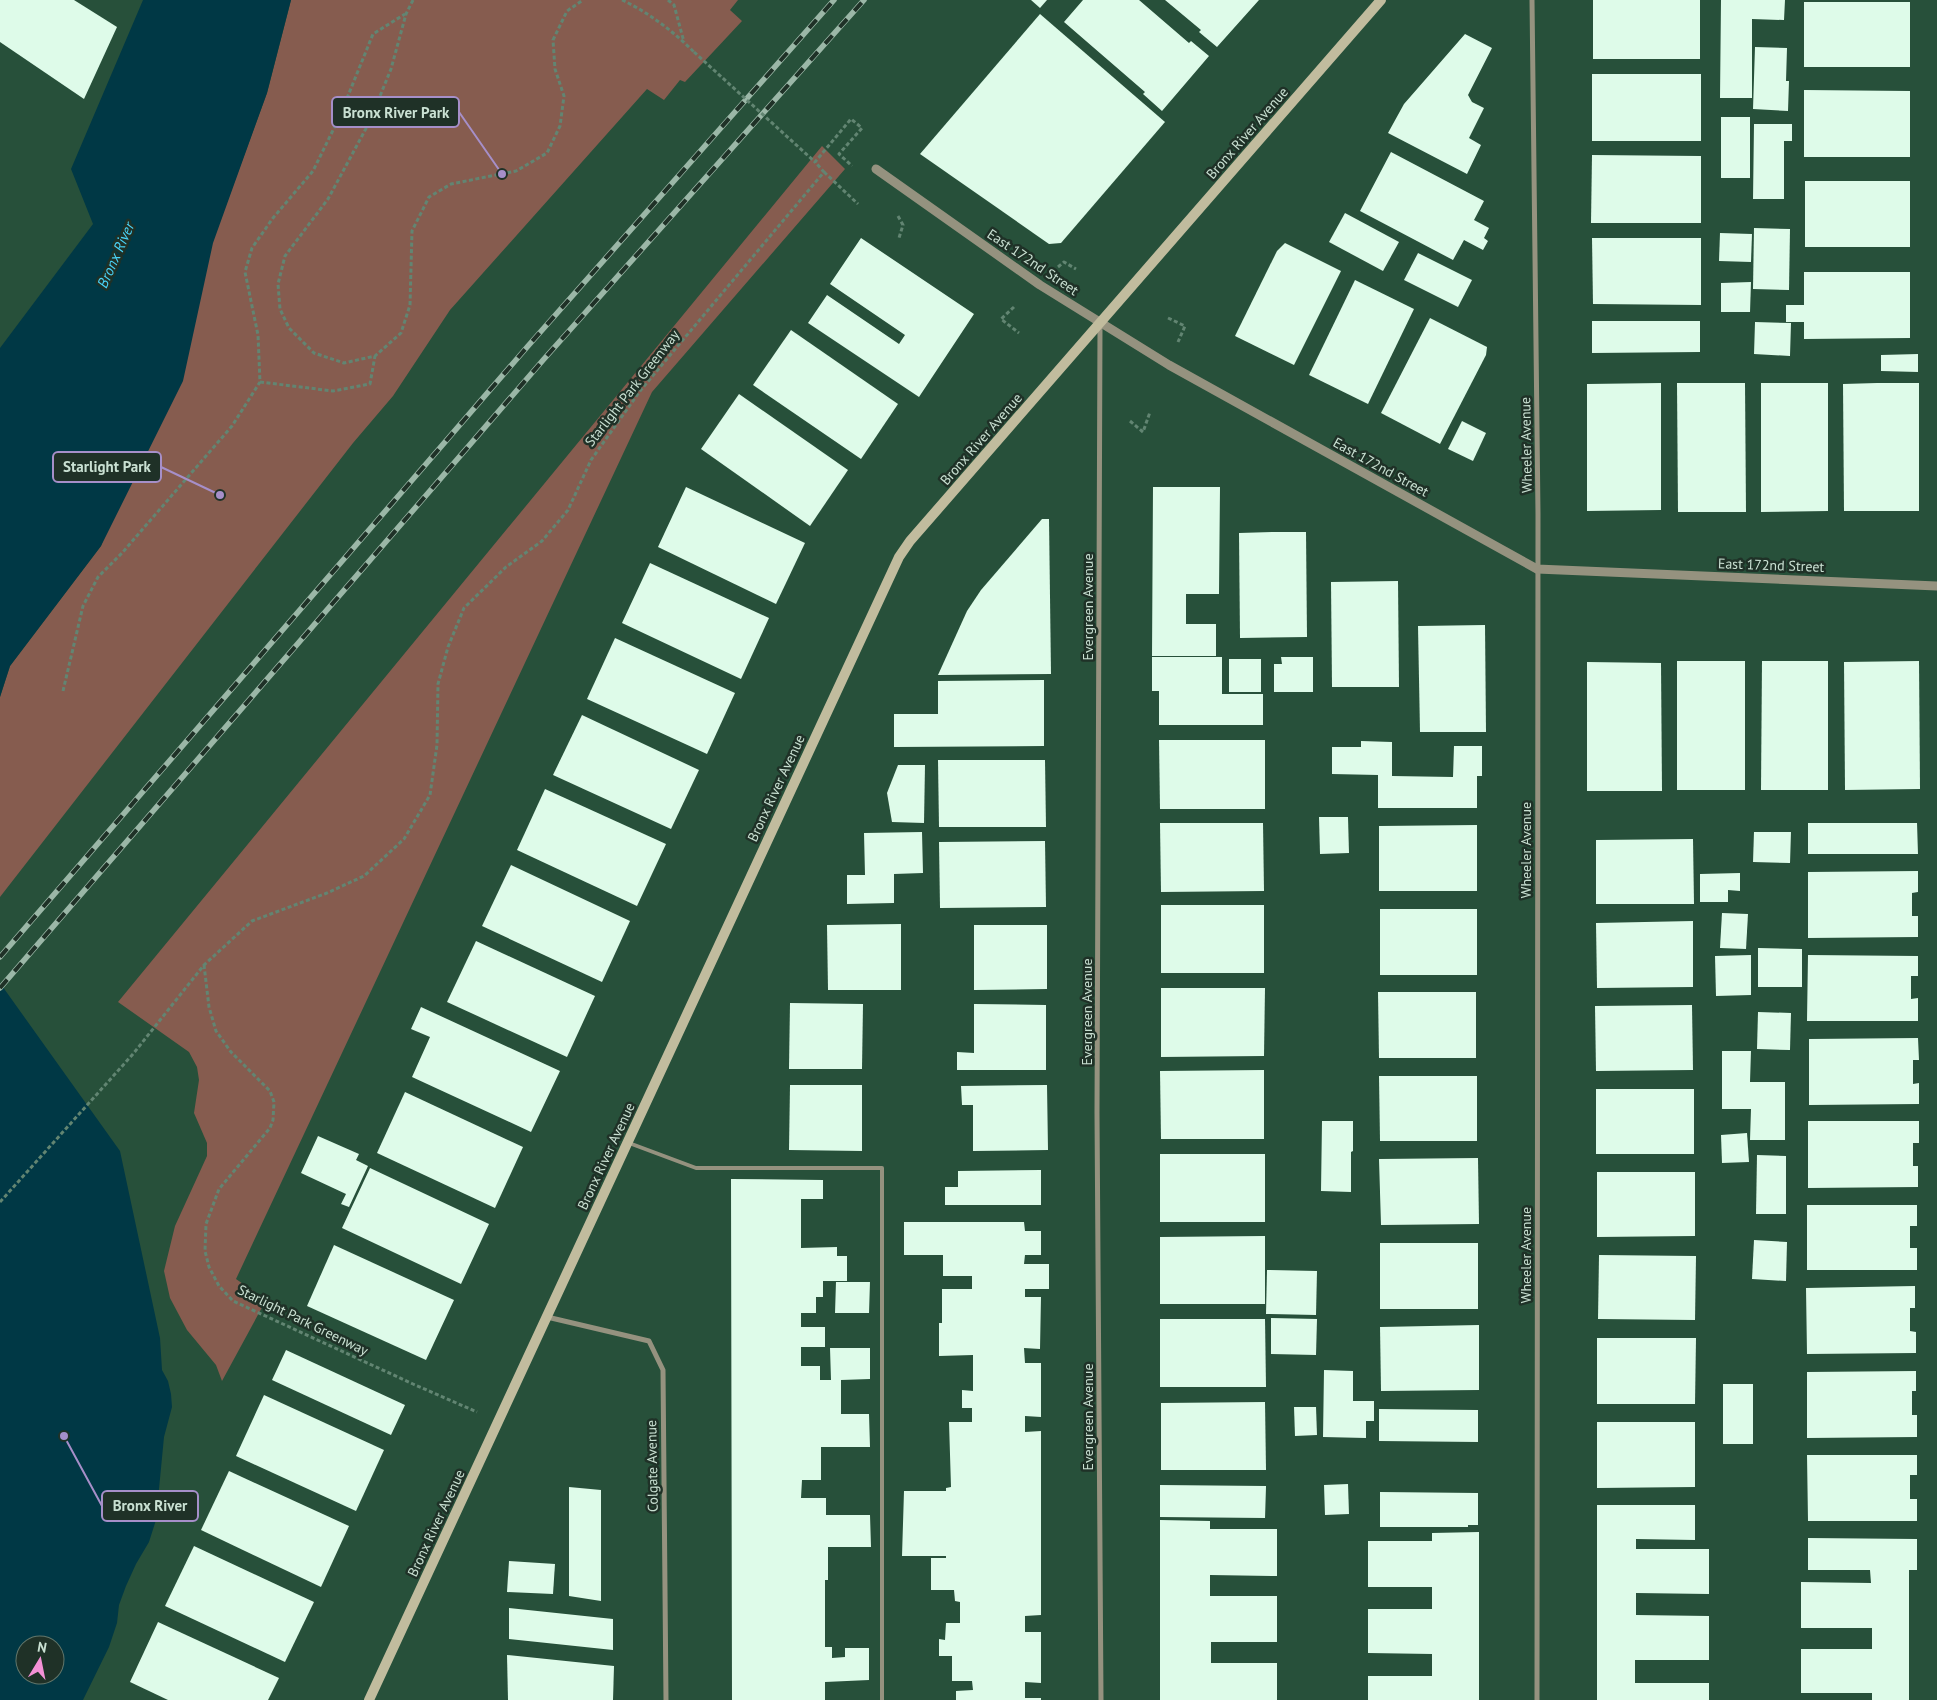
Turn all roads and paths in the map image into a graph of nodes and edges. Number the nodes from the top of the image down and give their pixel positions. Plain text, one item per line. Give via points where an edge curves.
1 (413, 0) edge
2 (584, 0) edge
3 (622, 0) edge
4 (668, 0) edge
5 (1381, 0) edge
6 (1532, 0) edge
7 (406, 14) junction
8 (684, 42) junction
9 (876, 169) dead end
10 (824, 172) junction
11 (858, 204) dead end
12 (1056, 268) dead end
13 (1076, 269) dead end
14 (1014, 307) dead end
15 (1168, 318) dead end
16 (1100, 324) junction
17 (1019, 333) dead end
18 (1178, 342) dead end
19 (375, 356) junction
20 (260, 382) junction
21 (1150, 412) dead end
22 (1130, 422) dead end
23 (1537, 569) junction
24 (1937, 586) edge
25 (63, 691) dead end
26 (204, 965) junction
27 (627, 1142) junction
28 (0, 1202) edge
29 (546, 1317) junction
30 (498, 1421) junction
31 (369, 1700) edge
32 (666, 1700) edge
33 (882, 1700) edge
34 (1101, 1700) edge
35 (1537, 1700) edge

1 - 7 path
2 - 19 path via 567,11 553,40 555,69 564,96 560,126 547,153 516,171 451,184 429,197 412,231 410,305 400,333
3 - 8 path via 638,7
4 - 8 path via 674,5
5 - 16 main road, Bronx River Avenue
6 - 23 street, Wheeler Avenue
7 - 19 path via 391,69 369,122 328,199 285,256 278,284 280,309 290,328 314,353 344,362
7 - 20 path via 373,34 339,118 313,171 252,248 245,272 258,335
8 - 10 path, bridge
9 - 16 street, East 172nd Street
10 - 11 path
10 - 26 path, Starlight Park Greenway via 640,391 590,460 568,510 542,541 506,567 464,608 448,647 438,684 437,745 430,796 404,839 364,876 252,921
12 - 13 path via 1064,262
14 - 17 path via 1001,318
15 - 18 path via 1185,326
16 - 23 street, East 172nd Street via 1169,366
16 - 27 main road, Bronx River Avenue via 899,557
16 - 34 street, Evergreen Avenue via 1097,1113
19 - 20 path via 370,384 333,391
20 - 25 path via 232,426 98,577 83,606
21 - 22 path via 1142,432
23 - 24 street, East 172nd Street
23 - 35 street, Wheeler Avenue
26 - 28 path, Starlight Park Greenway via 133,1054
26 - 30 path, Starlight Park Greenway via 216,1031 231,1052 270,1091 275,1111 265,1134 219,1189 206,1224 205,1251 219,1286 233,1301
27 - 29 main road, Bronx River Avenue
27 - 33 lane via 696,1168 882,1168
29 - 30 main road, Bronx River Avenue
29 - 32 street, Colgate Avenue via 649,1341 663,1370
30 - 31 main road, Bronx River Avenue

